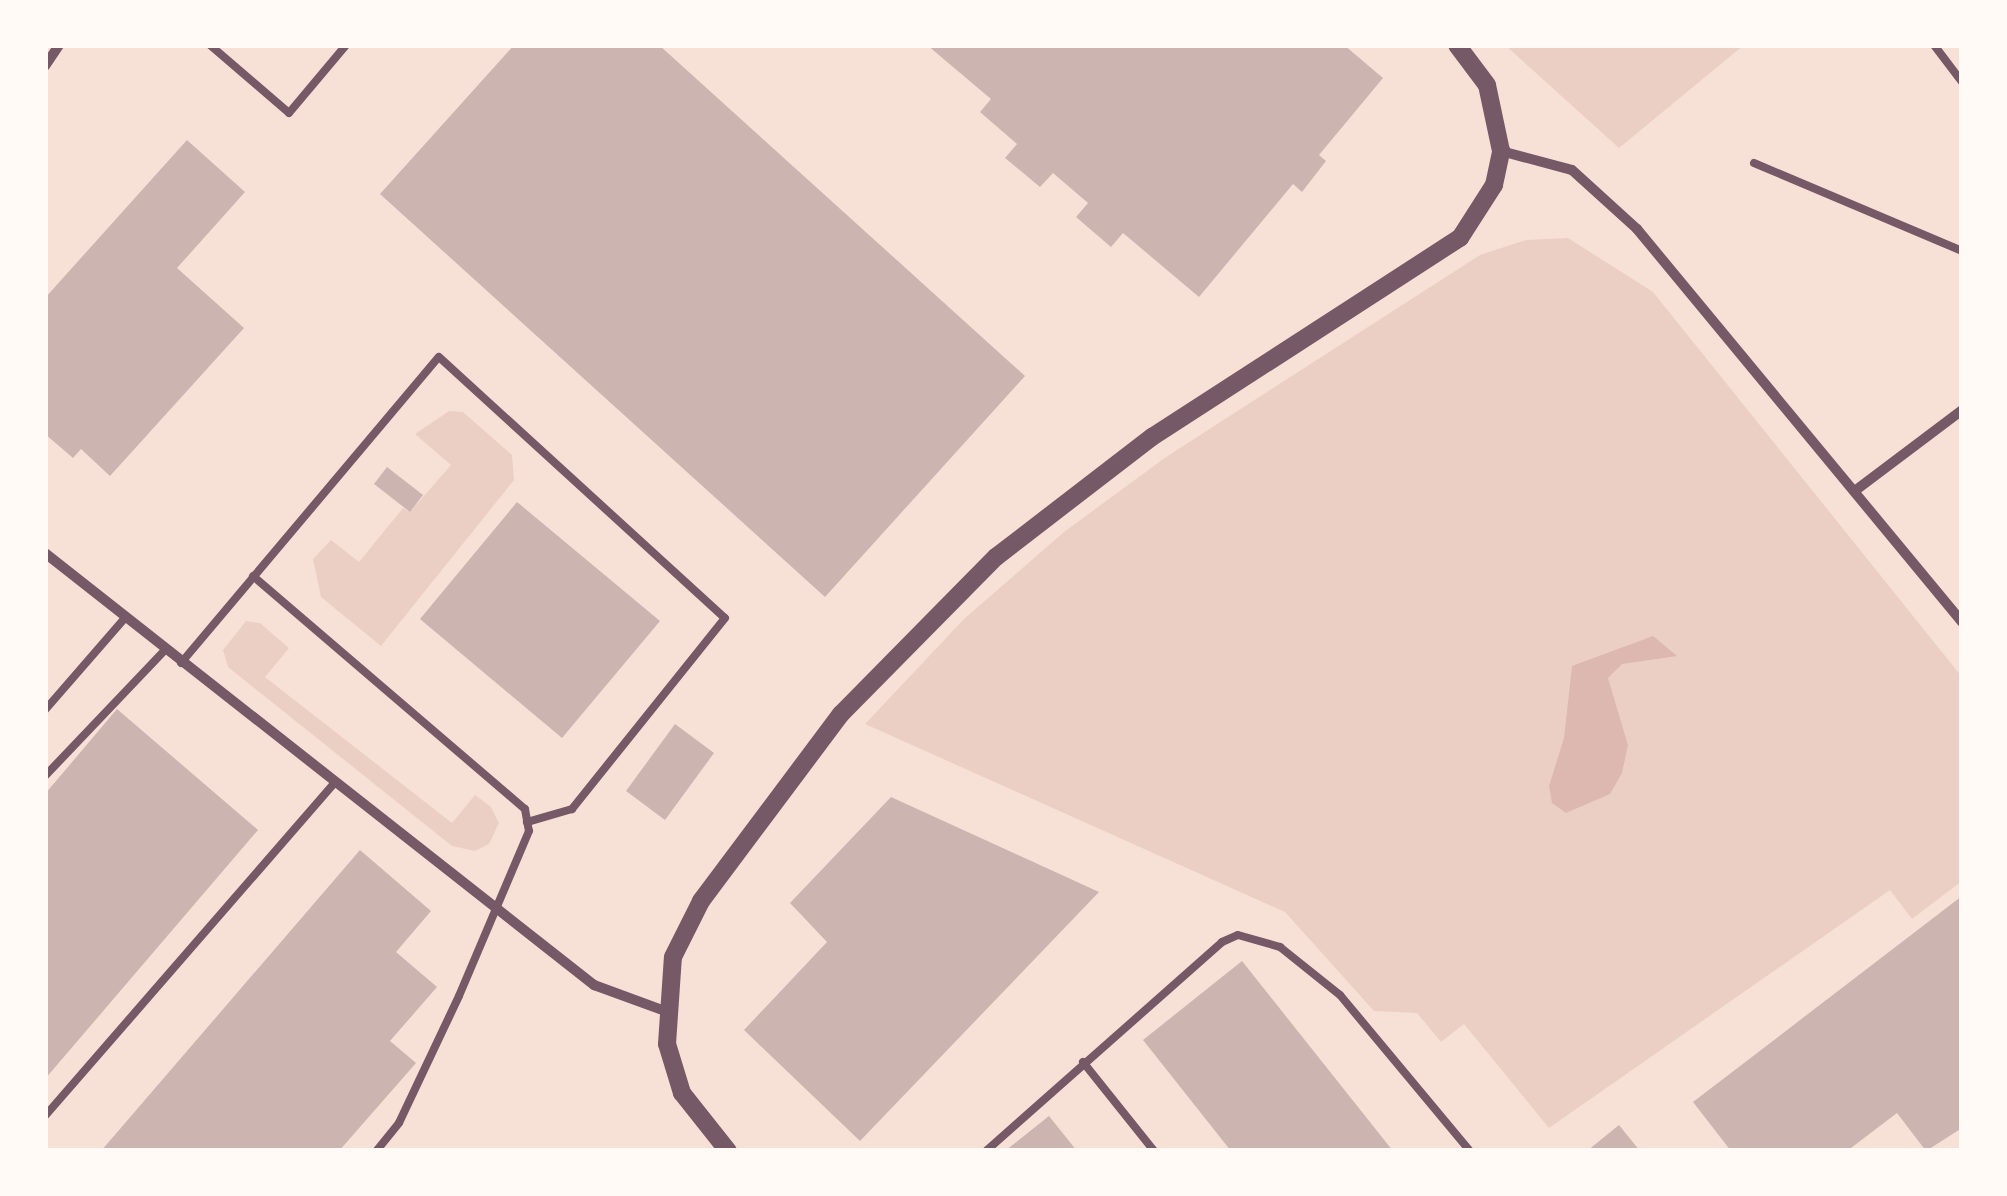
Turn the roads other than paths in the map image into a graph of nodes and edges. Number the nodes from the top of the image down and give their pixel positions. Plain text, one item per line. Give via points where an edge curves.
1 (59, 45) edge
2 (210, 45) edge
3 (346, 45) edge
4 (1457, 45) edge
5 (1934, 45) edge
6 (45, 66) edge
7 (1962, 82) edge
8 (1500, 150) junction
9 (1754, 162) dead end
10 (1962, 251) edge
11 (1962, 410) edge
12 (1856, 490) junction
13 (45, 552) edge
14 (252, 576) junction
15 (125, 618) junction
16 (1962, 622) edge
17 (165, 650) junction
18 (181, 663) junction
19 (45, 710) edge
20 (45, 776) edge
21 (333, 785) junction
22 (527, 822) junction
23 (494, 910) junction
24 (665, 1011) junction
25 (1083, 1062) junction
26 (45, 1116) edge
27 (376, 1151) edge
28 (728, 1151) edge
29 (986, 1151) edge
30 (1154, 1151) edge
31 (1470, 1151) edge

1 - 6 street
2 - 3 lane via 289,113
4 - 8 street via 1487,85
5 - 7 lane
8 - 12 street via 1544,159 1598,190
8 - 24 street via 1494,185 1460,238 1098,474 996,557 902,647 810,751 701,901 673,958
9 - 10 lane
11 - 12 street
12 - 16 street
13 - 15 street
14 - 18 lane
14 - 22 lane via 524,809
14 - 22 lane via 439,357 725,618 572,809
15 - 17 street
15 - 19 lane
17 - 18 street
17 - 20 lane
18 - 21 street
21 - 23 street
21 - 26 lane
22 - 23 lane
23 - 24 street via 594,985
23 - 27 lane via 399,1123
24 - 28 street via 682,1093
25 - 29 lane
25 - 30 lane
25 - 31 lane via 1222,942 1256,938 1280,948 1340,996

